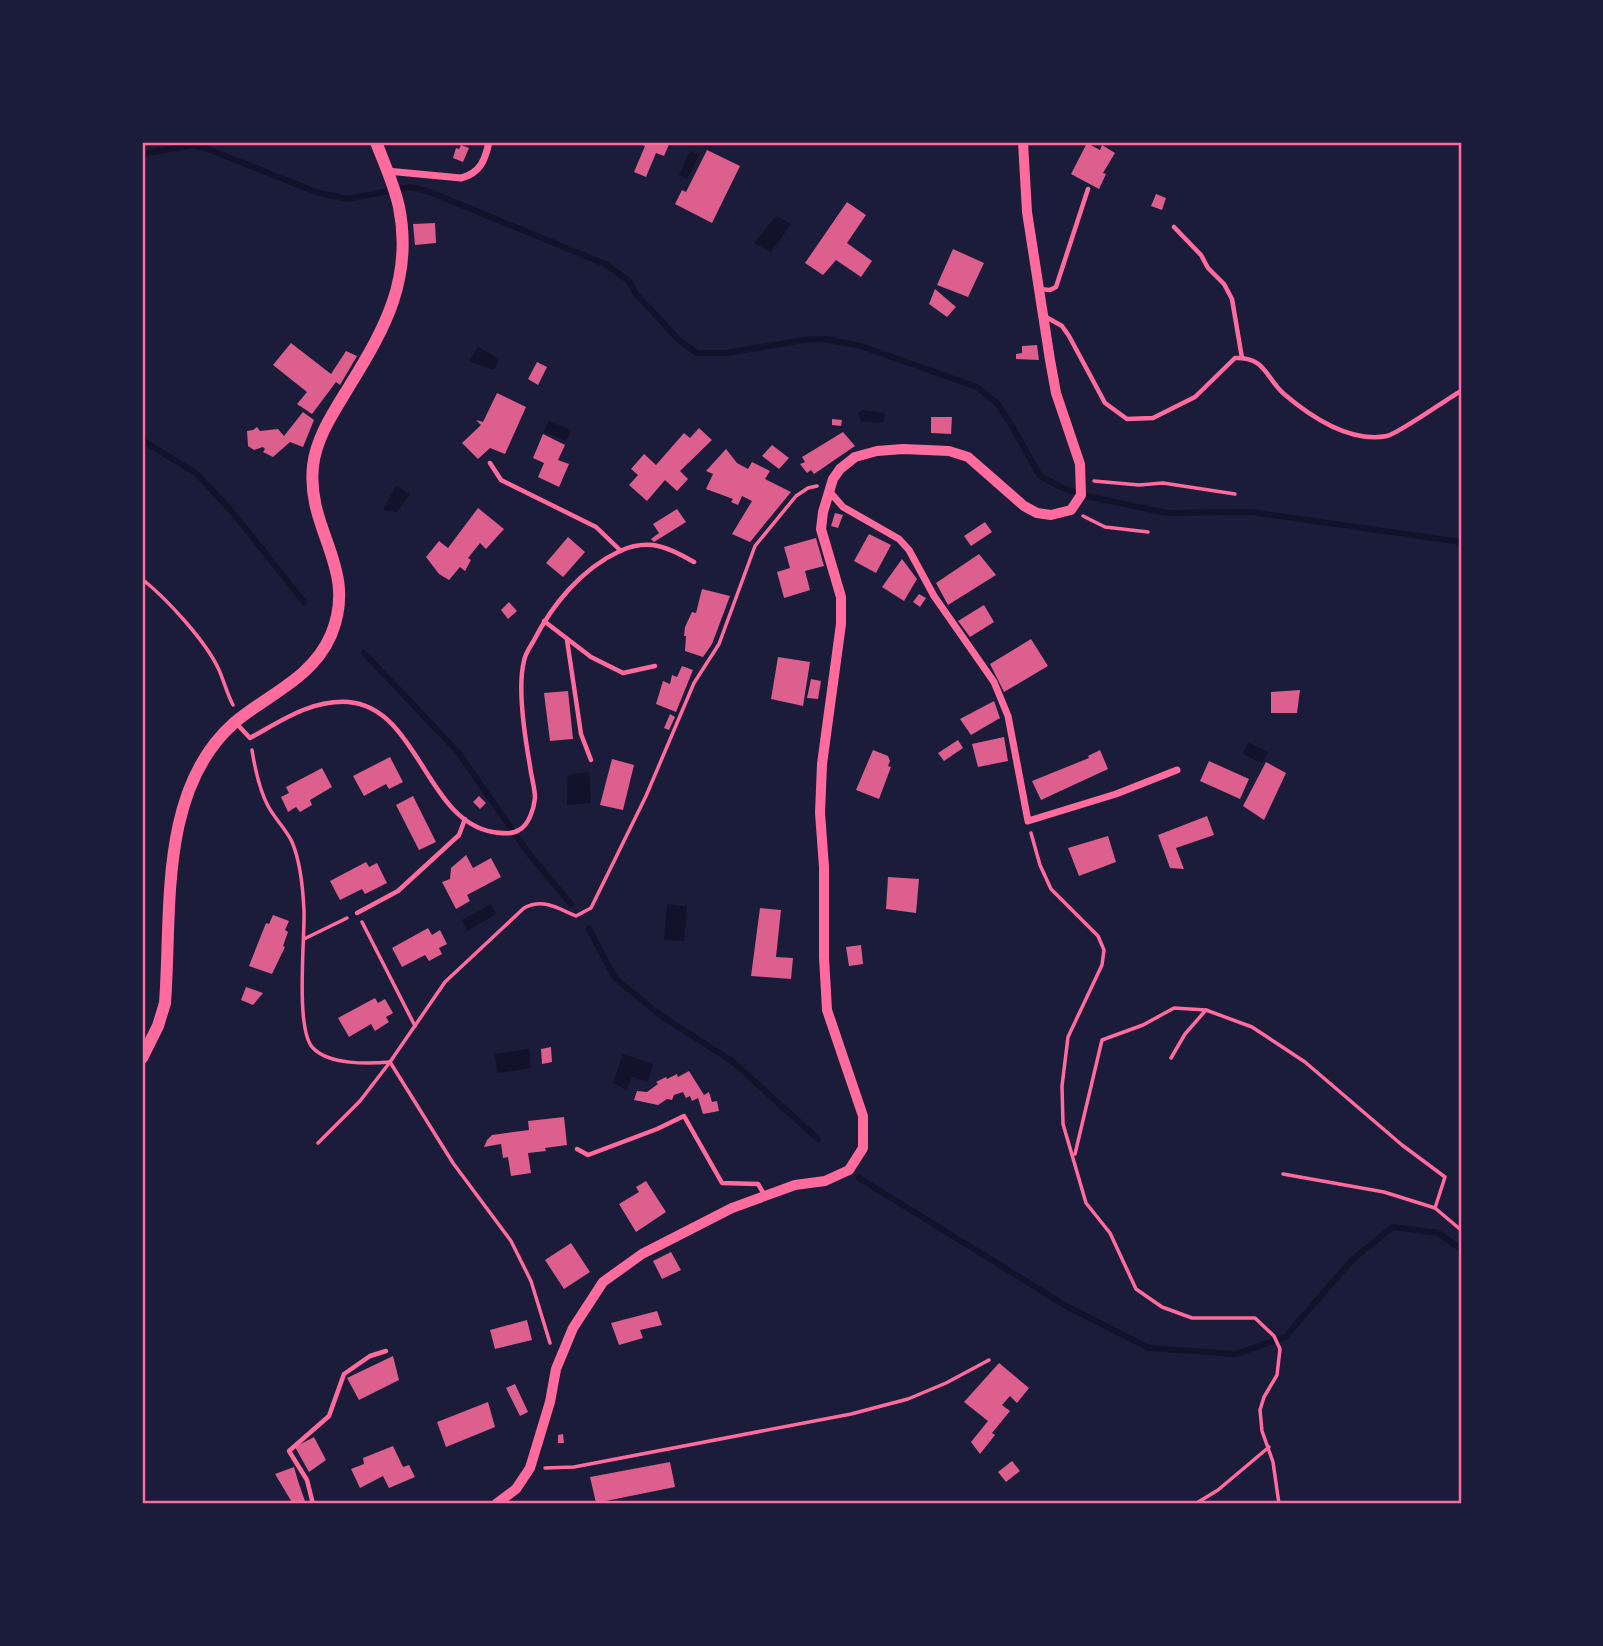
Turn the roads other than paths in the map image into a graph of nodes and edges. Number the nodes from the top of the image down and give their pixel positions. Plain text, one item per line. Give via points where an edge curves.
1 (376, 142) edge
2 (489, 142) edge
3 (1023, 142) edge
4 (389, 175) junction
5 (1088, 189) dead end
6 (1174, 227) dead end
7 (1038, 289) junction
8 (1043, 315) junction
9 (1242, 358) junction
10 (1461, 391) edge
11 (490, 463) dead end
12 (829, 491) junction
13 (621, 551) junction
14 (694, 562) dead end
15 (544, 621) junction
16 (567, 639) junction
17 (655, 666) dead end
18 (237, 717) junction
19 (591, 760) dead end
20 (1177, 770) dead end
21 (465, 819) junction
22 (357, 913) road end
23 (142, 1058) edge
24 (578, 1149) dead end
25 (765, 1195) junction
26 (386, 1351) dead end
27 (313, 1504) edge
28 (496, 1504) edge

1 - 4 main road
2 - 4 street via 481,167 472,175
3 - 7 street
4 - 18 main road via 402,233 399,288 379,337 329,420 314,456 311,481 339,578 336,621 309,668 284,690
5 - 7 lane via 1056,287
6 - 9 lane via 1224,284
7 - 8 street
8 - 9 lane via 1062,326 1105,403 1127,419 1153,418 1195,397 1235,358
8 - 12 street via 1056,393 1080,464 1081,495 1071,510 1037,513 968,457 949,451 890,450 855,457 841,468
9 - 10 lane via 1250,357 1262,366 1283,393 1325,423 1355,435 1388,436
11 - 13 lane via 501,480 596,527
12 - 20 street via 843,507 909,550 934,596 994,682 1008,716 1028,821
12 - 25 street via 821,529 841,597 841,624 822,765 824,957 827,1010 863,1116 863,1148 849,1170 825,1181
13 - 14 lane via 634,545 669,547
13 - 15 lane via 562,594
15 - 16 lane
15 - 21 lane via 524,660 522,702 535,797 530,817 521,830 506,834 486,831
16 - 17 lane via 624,673
16 - 19 lane via 581,734
18 - 21 lane via 250,738 306,707 350,702 368,708 402,735
18 - 23 main road via 201,763 179,820 165,1003
21 - 22 lane via 459,835 398,891
24 - 25 lane via 588,1155 684,1116 722,1183 758,1184
25 - 28 street via 642,1254 603,1282 573,1328 556,1369 530,1468 516,1489
26 - 27 lane via 344,1374 329,1416 289,1451 307,1480

